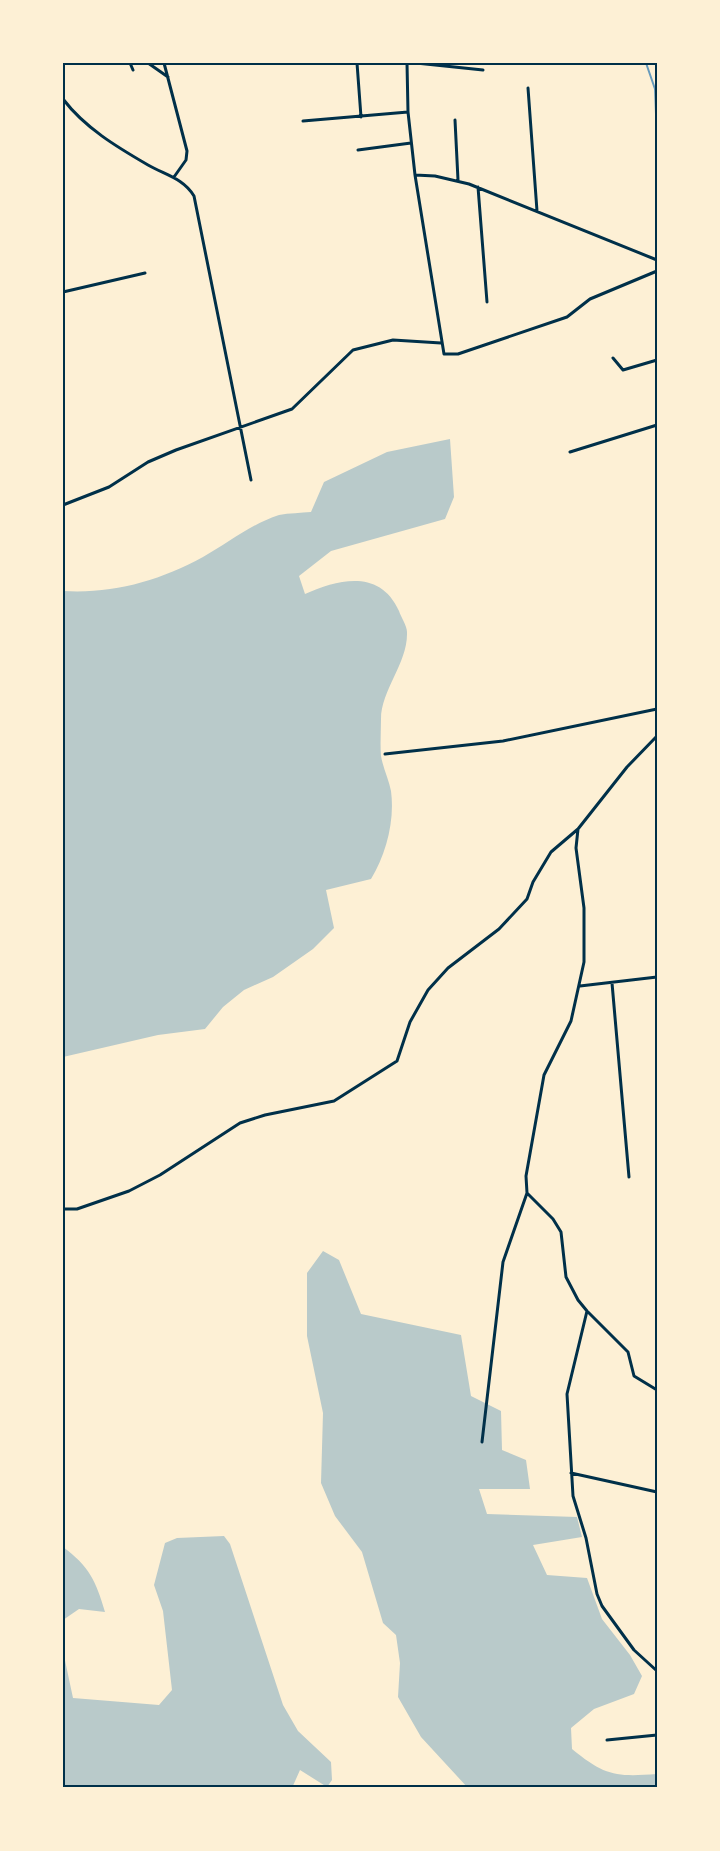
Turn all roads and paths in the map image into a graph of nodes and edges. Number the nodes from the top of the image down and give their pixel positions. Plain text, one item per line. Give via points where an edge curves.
1 (130, 63) edge
2 (148, 63) edge
3 (164, 63) edge
4 (357, 63) edge
5 (407, 63) edge
6 (416, 63) edge
7 (133, 70) dead end
8 (483, 70) dead end
9 (168, 77) junction
10 (528, 88) dead end
11 (63, 99) edge
12 (408, 112) junction
13 (361, 117) junction
14 (455, 120) dead end
15 (303, 121) dead end
16 (411, 143) junction
17 (358, 150) dead end
18 (415, 175) junction
19 (174, 177) junction
20 (458, 180) junction
21 (478, 187) junction
22 (537, 211) junction
23 (657, 260) edge
24 (657, 271) edge
25 (145, 273) dead end
26 (63, 292) edge
27 (487, 302) dead end
28 (441, 343) junction
29 (613, 358) dead end
30 (657, 360) edge
31 (657, 425) edge
32 (239, 428) junction
33 (570, 452) dead end
34 (251, 480) dead end
35 (63, 505) edge
36 (657, 709) edge
37 (657, 736) edge
38 (385, 754) dead end
39 (578, 829) junction
40 (657, 977) edge
41 (612, 983) junction
42 (580, 986) junction
43 (629, 1177) dead end
44 (527, 1193) junction
45 (63, 1209) edge
46 (587, 1311) junction
47 (657, 1390) edge
48 (482, 1442) dead end
49 (571, 1473) junction
50 (657, 1492) edge
51 (657, 1671) edge
52 (657, 1735) edge
53 (607, 1740) dead end

1 - 7 street
2 - 9 street
3 - 9 street
4 - 13 street
5 - 12 street
6 - 8 street
9 - 19 street via 187,151 186,160
10 - 22 street
11 - 19 street via 113,144
12 - 13 street
12 - 16 street
13 - 15 street
14 - 20 street
16 - 17 street
16 - 18 street
18 - 20 street
18 - 28 street
19 - 32 street via 189,188 198,204
20 - 21 street
21 - 22 street
21 - 27 street
22 - 23 street
24 - 28 street via 591,299 567,317 543,327 447,356
25 - 26 street
28 - 32 street via 393,340 353,351 292,409
29 - 30 street via 623,370
31 - 33 street
32 - 34 street
32 - 35 street via 148,462 109,487
36 - 38 street via 503,741
37 - 39 street
39 - 42 street via 577,857 584,908
39 - 45 street via 551,852 527,898 499,929 448,968 428,990 410,1022 398,1061 334,1101 240,1123 129,1191 86,1206
40 - 41 street
41 - 42 street
41 - 43 street
42 - 44 street via 567,1031 544,1075 526,1162
44 - 46 street via 554,1219 561,1232 566,1277
44 - 48 street via 503,1262
46 - 47 street via 628,1352 634,1376
46 - 49 street via 567,1394
49 - 50 street
49 - 51 street via 597,1594 617,1629
52 - 53 street

